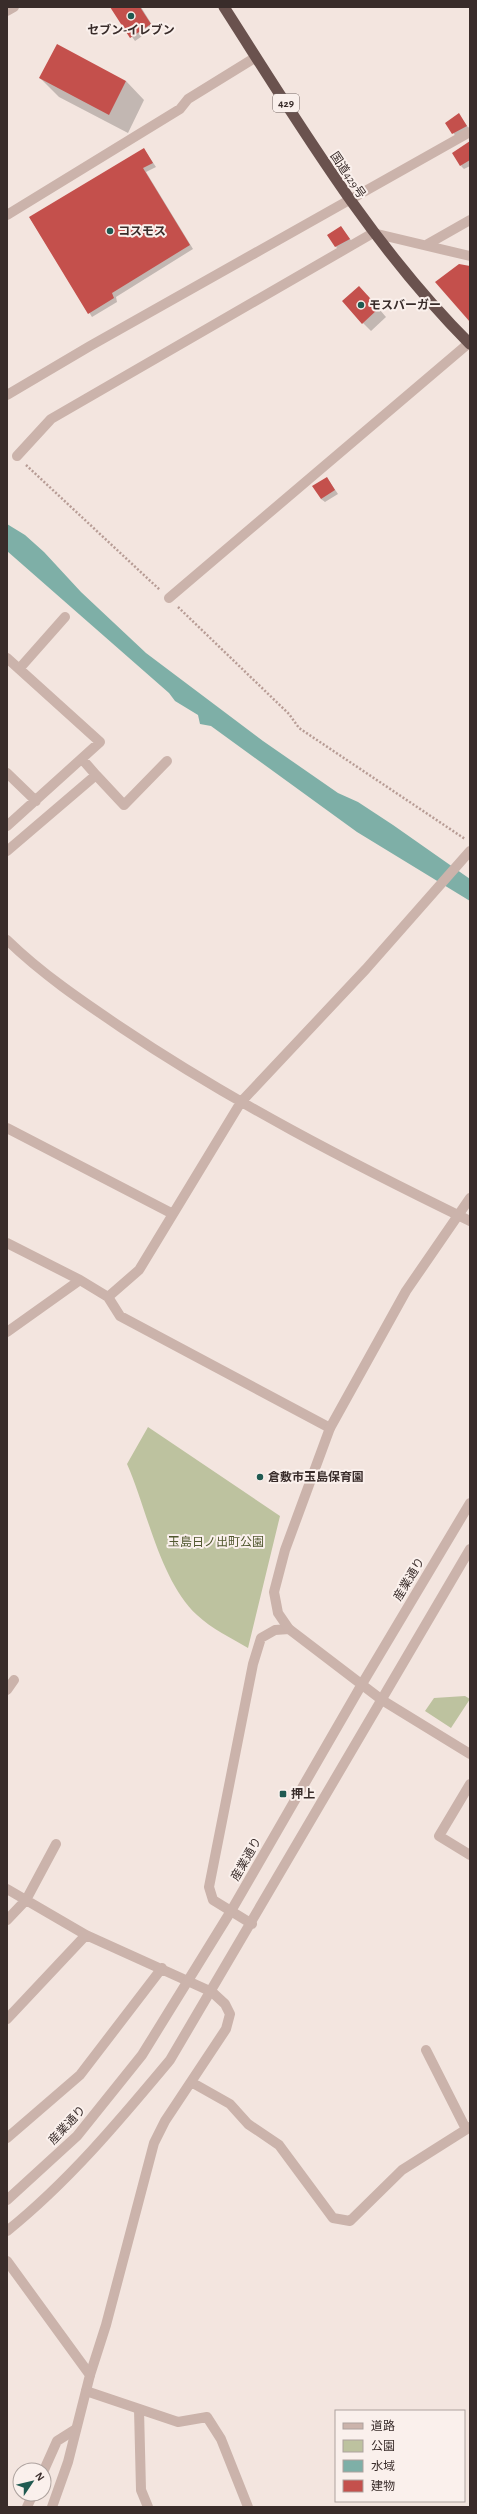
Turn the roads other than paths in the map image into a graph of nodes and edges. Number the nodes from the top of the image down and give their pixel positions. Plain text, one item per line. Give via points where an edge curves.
1 (224, 7) edge
2 (256, 57) junction
3 (470, 132) edge
4 (348, 200) junction
5 (7, 215) edge
6 (470, 220) edge
7 (374, 233) junction
8 (426, 245) junction
9 (470, 256) edge
10 (470, 343) edge
11 (7, 395) edge
12 (17, 456) road end
13 (169, 598) road end
14 (65, 617) dead end
15 (7, 658) edge
16 (19, 669) junction
17 (82, 759) junction
18 (167, 761) dead end
19 (7, 774) edge
20 (96, 775) junction
21 (36, 801) junction
22 (7, 826) edge
23 (7, 851) edge
24 (470, 851) edge
25 (7, 940) edge
26 (241, 1102) junction
27 (7, 1128) edge
28 (470, 1198) edge
29 (173, 1214) junction
30 (458, 1216) junction
31 (470, 1221) edge
32 (7, 1243) edge
33 (80, 1280) junction
34 (108, 1297) junction
35 (7, 1332) edge
36 (330, 1428) junction
37 (470, 1503) edge
38 (470, 1549) edge
39 (288, 1629) junction
40 (14, 1680) dead end
41 (362, 1684) junction
42 (7, 1690) edge
43 (382, 1700) junction
44 (470, 1754) edge
45 (470, 1784) edge
46 (56, 1844) dead end
47 (470, 1855) edge
48 (7, 1889) edge
49 (26, 1900) junction
50 (231, 1911) junction
51 (7, 1920) edge
52 (252, 1924) junction
53 (86, 1935) junction
54 (162, 1968) junction
55 (188, 1981) junction
56 (212, 1992) junction
57 (7, 2019) edge
58 (426, 2050) dead end
59 (191, 2082) junction
60 (468, 2128) edge
61 (7, 2138) edge
62 (7, 2200) edge
63 (7, 2231) edge
64 (7, 2261) edge
65 (90, 2375) junction
66 (86, 2391) junction
67 (139, 2409) junction
68 (76, 2429) junction
69 (48, 2462) edge
70 (52, 2507) edge
71 (148, 2507) edge
72 (248, 2507) edge

1 - 2 highway, 国道429号 / 429
2 - 4 highway, 国道429号 / 429
2 - 5 street via 188,99 180,109
3 - 4 street
4 - 7 highway, 国道429号 / 429
4 - 11 street
6 - 8 street
7 - 8 street
7 - 10 highway, 国道429号 / 429
7 - 12 street via 51,420
8 - 9 street
10 - 13 street
14 - 16 street
15 - 16 street
16 - 17 street via 100,742
17 - 20 street
17 - 21 street
18 - 20 street via 124,805
19 - 21 street
20 - 23 street
21 - 22 street
24 - 26 street via 366,969
25 - 26 street via 73,994 148,1046
26 - 29 street
26 - 30 street
27 - 29 street
28 - 30 street
29 - 34 street via 138,1270
30 - 31 street
30 - 36 street via 406,1291
32 - 33 street
33 - 34 street
33 - 35 street
34 - 36 street via 120,1316
36 - 39 street via 285,1550 274,1592 278,1613
37 - 41 street, 産業通り
38 - 43 street
39 - 41 street
39 - 50 street via 275,1630 261,1638 253,1664 209,1887 213,1900
40 - 42 street
41 - 43 street
41 - 50 street, 産業通り
43 - 44 street
43 - 52 street
45 - 47 street via 439,1836
46 - 49 street
48 - 49 street
49 - 51 street
49 - 53 street
50 - 52 street
50 - 55 street, 産業通り
52 - 56 street
53 - 54 street
53 - 57 street
54 - 55 street
54 - 61 street via 80,2075
55 - 56 street
55 - 62 street, 産業通り via 142,2055 77,2136
56 - 59 street via 225,2004 230,2014 229,2022
56 - 63 street via 170,2060 107,2136 39,2205
58 - 60 street
59 - 60 street via 230,2104 248,2124 279,2145 334,2218 350,2222 402,2170
59 - 65 street via 165,2121 154,2143 106,2325
64 - 65 street
65 - 66 street
66 - 67 street
66 - 68 street
67 - 71 street via 141,2490
67 - 72 street via 178,2422 207,2417 221,2439
68 - 69 street via 57,2441
68 - 70 street

